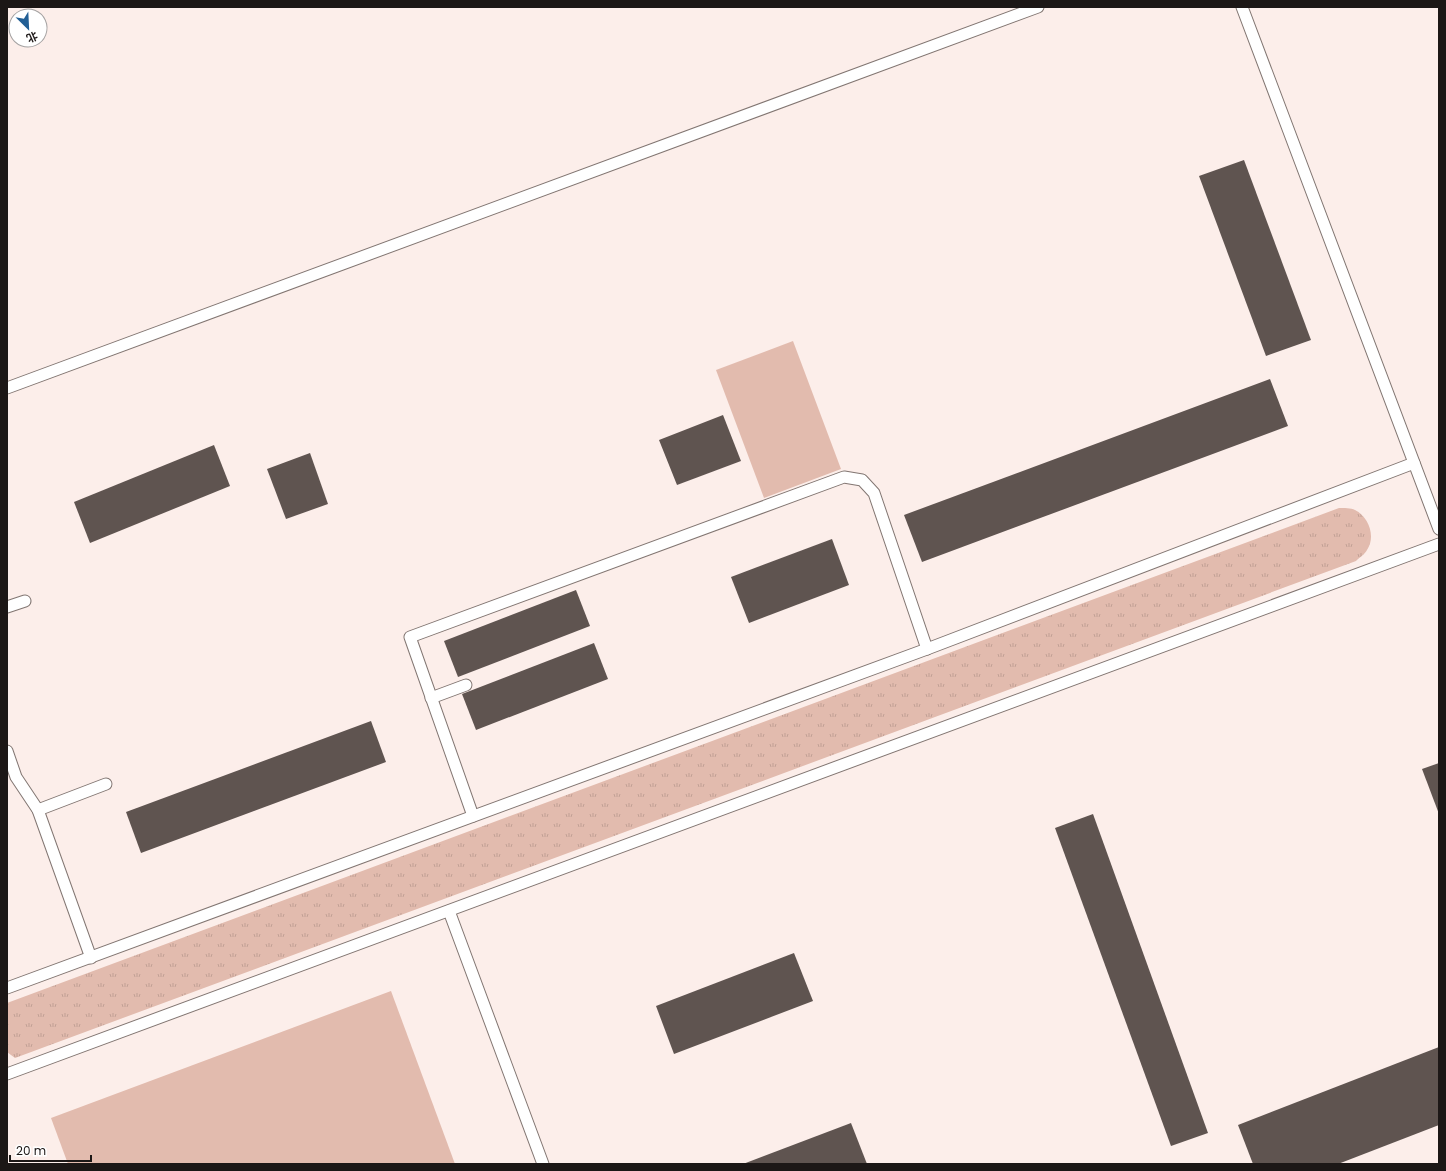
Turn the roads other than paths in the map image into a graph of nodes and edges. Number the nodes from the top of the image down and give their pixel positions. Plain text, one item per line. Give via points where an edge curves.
1 (1038, 7) edge
2 (1242, 7) edge
3 (7, 388) edge
4 (1414, 463) junction
5 (1439, 529) edge
6 (1439, 544) edge
7 (25, 601) dead end
8 (7, 607) edge
9 (927, 649) junction
10 (466, 685) dead end
11 (431, 698) junction
12 (7, 751) edge
13 (106, 784) dead end
14 (38, 810) junction
15 (472, 816) junction
16 (449, 911) junction
17 (91, 958) junction
18 (7, 988) edge
19 (7, 1074) edge
20 (544, 1164) edge

1 - 3 lane
2 - 4 lane
4 - 5 lane
4 - 9 lane
6 - 16 lane
7 - 8 lane
9 - 11 lane via 874,493 862,480 844,477 410,637
9 - 15 lane
10 - 11 lane
11 - 15 lane
12 - 14 lane via 16,777
13 - 14 lane
14 - 17 lane
15 - 17 lane
16 - 19 lane
16 - 20 lane
17 - 18 lane

